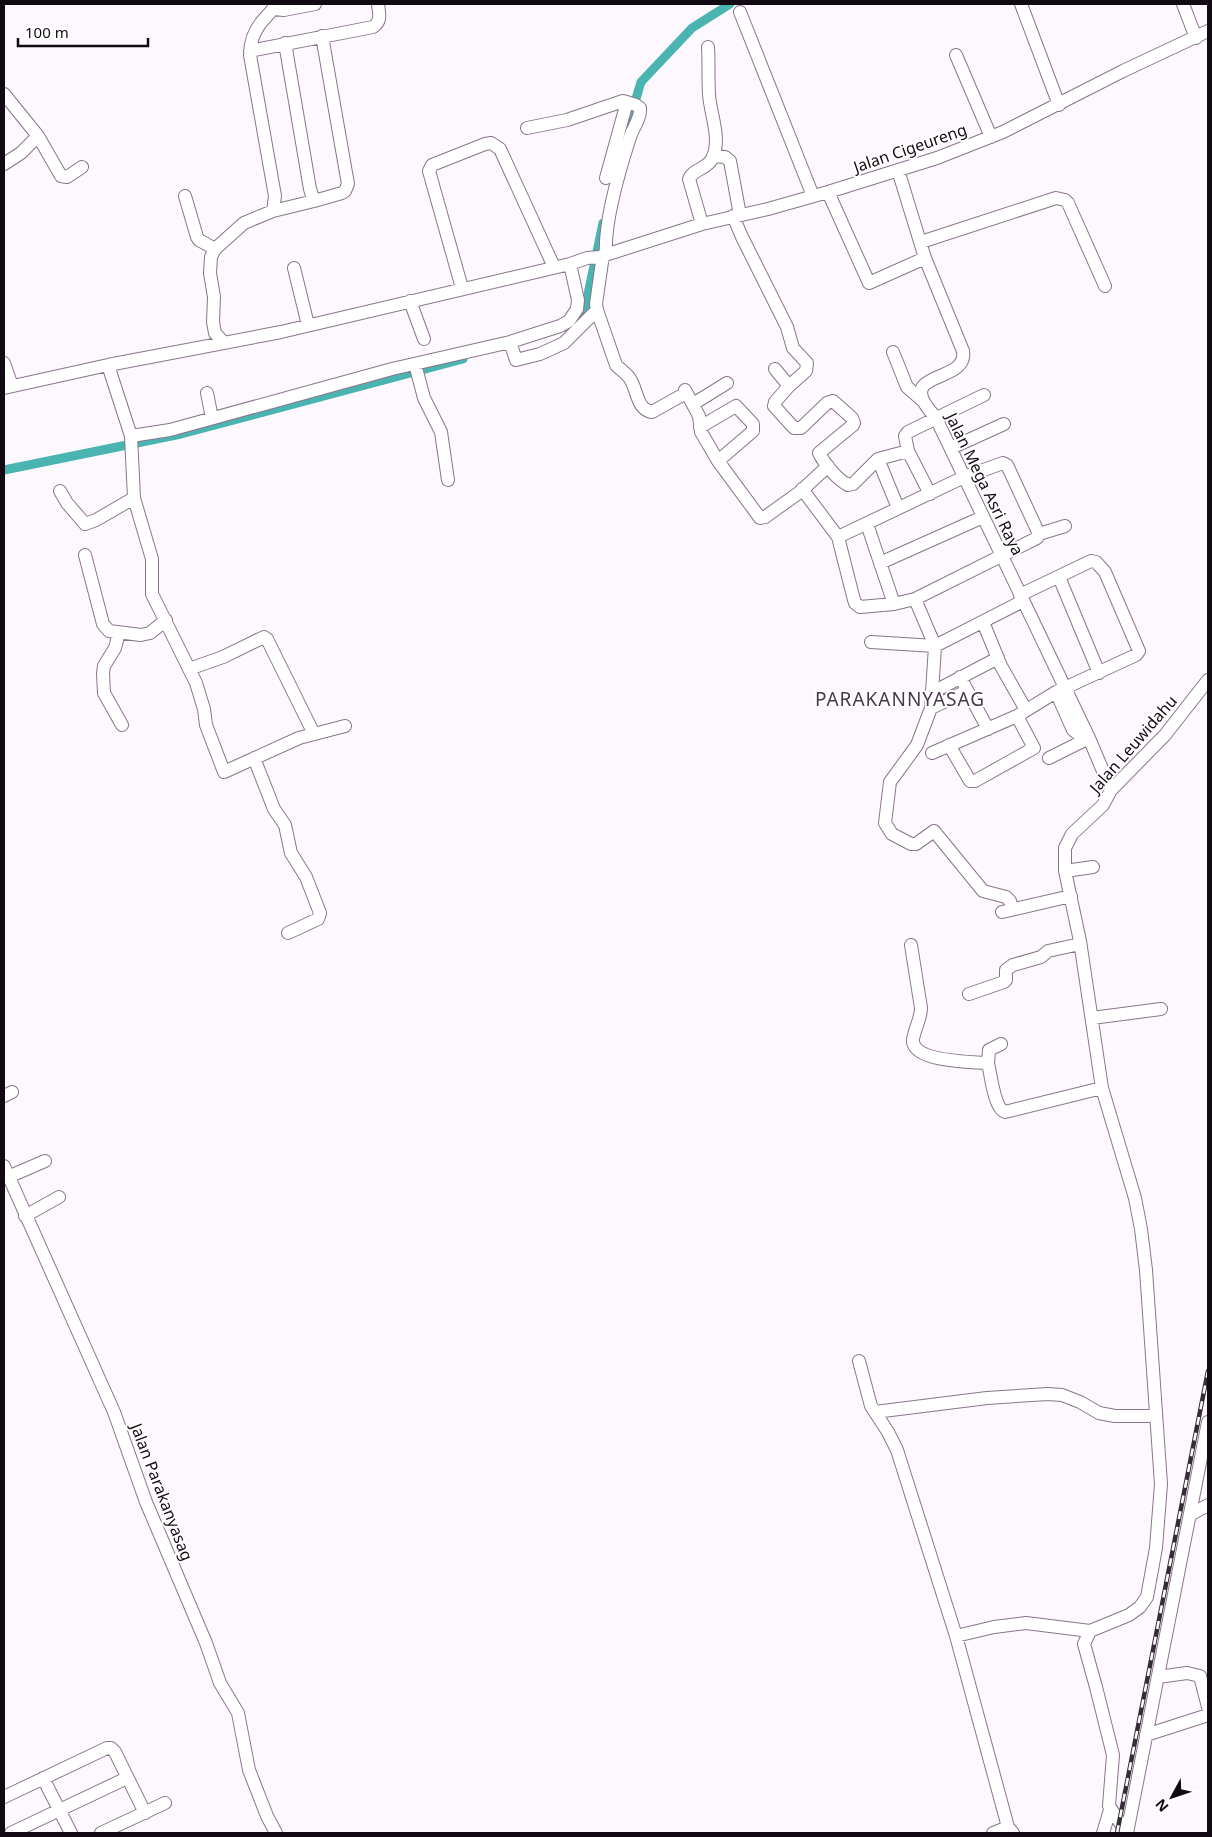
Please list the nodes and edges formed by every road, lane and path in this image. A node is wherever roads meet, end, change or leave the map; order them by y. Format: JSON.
{"nodes":[{"id":1,"x":315,"y":4,"type":"edge"},
{"id":2,"x":378,"y":4,"type":"edge"},
{"id":3,"x":1183,"y":4,"type":"edge"},
{"id":4,"x":1023,"y":5,"type":"edge"},
{"id":5,"x":275,"y":6,"type":"edge"},
{"id":6,"x":740,"y":12,"type":"dead end"},
{"id":7,"x":1208,"y":31,"type":"edge"},
{"id":8,"x":322,"y":36,"type":"junction"},
{"id":9,"x":1196,"y":38,"type":"junction"},
{"id":10,"x":285,"y":43,"type":"junction"},
{"id":11,"x":708,"y":47,"type":"dead end"},
{"id":12,"x":250,"y":51,"type":"junction"},
{"id":13,"x":956,"y":55,"type":"dead end"},
{"id":14,"x":4,"y":94,"type":"edge"},
{"id":15,"x":631,"y":104,"type":"junction"},
{"id":16,"x":1059,"y":105,"type":"junction"},
{"id":17,"x":528,"y":128,"type":"dead end"},
{"id":18,"x":38,"y":136,"type":"junction"},
{"id":19,"x":991,"y":137,"type":"junction"},
{"id":20,"x":713,"y":156,"type":"junction"},
{"id":21,"x":4,"y":164,"type":"edge"},
{"id":22,"x":82,"y":168,"type":"dead end"},
{"id":23,"x":898,"y":170,"type":"junction"},
{"id":24,"x":606,"y":178,"type":"dead end"},
{"id":25,"x":828,"y":192,"type":"junction"},
{"id":26,"x":185,"y":196,"type":"dead end"},
{"id":27,"x":813,"y":196,"type":"junction"},
{"id":28,"x":314,"y":201,"type":"junction"},
{"id":29,"x":274,"y":211,"type":"junction"},
{"id":30,"x":736,"y":216,"type":"junction"},
{"id":31,"x":702,"y":224,"type":"junction"},
{"id":32,"x":921,"y":242,"type":"junction"},
{"id":33,"x":215,"y":249,"type":"junction"},
{"id":34,"x":599,"y":256,"type":"junction"},
{"id":35,"x":925,"y":258,"type":"junction"},
{"id":36,"x":570,"y":264,"type":"junction"},
{"id":37,"x":554,"y":267,"type":"junction"},
{"id":38,"x":294,"y":268,"type":"dead end"},
{"id":39,"x":1104,"y":286,"type":"dead end"},
{"id":40,"x":462,"y":288,"type":"junction"},
{"id":41,"x":410,"y":302,"type":"junction"},
{"id":42,"x":597,"y":310,"type":"junction"},
{"id":43,"x":308,"y":325,"type":"junction"},
{"id":44,"x":424,"y":340,"type":"dead end"},
{"id":45,"x":224,"y":343,"type":"junction"},
{"id":46,"x":511,"y":347,"type":"junction"},
{"id":47,"x":893,"y":352,"type":"dead end"},
{"id":48,"x":4,"y":363,"type":"edge"},
{"id":49,"x":108,"y":365,"type":"junction"},
{"id":50,"x":775,"y":369,"type":"dead end"},
{"id":51,"x":416,"y":370,"type":"junction"},
{"id":52,"x":727,"y":383,"type":"dead end"},
{"id":53,"x":789,"y":386,"type":"junction"},
{"id":54,"x":8,"y":387,"type":"edge"},
{"id":55,"x":207,"y":393,"type":"dead end"},
{"id":56,"x":984,"y":395,"type":"dead end"},
{"id":57,"x":688,"y":396,"type":"junction"},
{"id":58,"x":923,"y":401,"type":"junction"},
{"id":59,"x":212,"y":418,"type":"junction"},
{"id":60,"x":936,"y":418,"type":"junction"},
{"id":61,"x":1004,"y":424,"type":"dead end"},
{"id":62,"x":700,"y":427,"type":"junction"},
{"id":63,"x":131,"y":441,"type":"junction"},
{"id":64,"x":951,"y":448,"type":"junction"},
{"id":65,"x":908,"y":451,"type":"junction"},
{"id":66,"x":878,"y":459,"type":"junction"},
{"id":67,"x":718,"y":461,"type":"junction"},
{"id":68,"x":828,"y":466,"type":"junction"},
{"id":69,"x":964,"y":477,"type":"junction"},
{"id":70,"x":448,"y":480,"type":"dead end"},
{"id":71,"x":802,"y":489,"type":"junction"},
{"id":72,"x":60,"y":490,"type":"dead end"},
{"id":73,"x":930,"y":494,"type":"junction"},
{"id":74,"x":134,"y":498,"type":"junction"},
{"id":75,"x":898,"y":508,"type":"junction"},
{"id":76,"x":983,"y":517,"type":"junction"},
{"id":77,"x":866,"y":524,"type":"junction"},
{"id":78,"x":1065,"y":526,"type":"dead end"},
{"id":79,"x":1039,"y":534,"type":"junction"},
{"id":80,"x":838,"y":537,"type":"junction"},
{"id":81,"x":84,"y":555,"type":"dead end"},
{"id":82,"x":1001,"y":556,"type":"junction"},
{"id":83,"x":880,"y":563,"type":"junction"},
{"id":84,"x":1058,"y":577,"type":"junction"},
{"id":85,"x":1022,"y":598,"type":"junction"},
{"id":86,"x":915,"y":599,"type":"junction"},
{"id":87,"x":894,"y":604,"type":"junction"},
{"id":88,"x":166,"y":620,"type":"junction"},
{"id":89,"x":983,"y":622,"type":"junction"},
{"id":90,"x":119,"y":633,"type":"junction"},
{"id":91,"x":871,"y":642,"type":"dead end"},
{"id":92,"x":935,"y":646,"type":"junction"},
{"id":93,"x":998,"y":658,"type":"junction"},
{"id":94,"x":189,"y":669,"type":"junction"},
{"id":95,"x":1100,"y":673,"type":"junction"},
{"id":96,"x":960,"y":677,"type":"junction"},
{"id":97,"x":1208,"y":680,"type":"edge"},
{"id":98,"x":1060,"y":690,"type":"junction"},
{"id":99,"x":967,"y":691,"type":"junction"},
{"id":100,"x":933,"y":692,"type":"junction"},
{"id":101,"x":931,"y":708,"type":"junction"},
{"id":102,"x":1022,"y":713,"type":"junction"},
{"id":103,"x":122,"y":725,"type":"dead end"},
{"id":104,"x":345,"y":726,"type":"dead end"},
{"id":105,"x":988,"y":729,"type":"junction"},
{"id":106,"x":314,"y":734,"type":"junction"},
{"id":107,"x":1088,"y":735,"type":"junction"},
{"id":108,"x":950,"y":745,"type":"junction"},
{"id":109,"x":932,"y":753,"type":"dead end"},
{"id":110,"x":254,"y":758,"type":"junction"},
{"id":111,"x":1049,"y":758,"type":"dead end"},
{"id":112,"x":1111,"y":790,"type":"junction"},
{"id":113,"x":1093,"y":868,"type":"dead end"},
{"id":114,"x":1065,"y":871,"type":"junction"},
{"id":115,"x":1071,"y":896,"type":"junction"},
{"id":116,"x":288,"y":933,"type":"dead end"},
{"id":117,"x":1080,"y":944,"type":"junction"},
{"id":118,"x":911,"y":945,"type":"dead end"},
{"id":119,"x":969,"y":994,"type":"dead end"},
{"id":120,"x":1161,"y":1009,"type":"dead end"},
{"id":121,"x":1092,"y":1018,"type":"junction"},
{"id":122,"x":1001,"y":1044,"type":"dead end"},
{"id":123,"x":988,"y":1062,"type":"junction"},
{"id":124,"x":1102,"y":1088,"type":"junction"},
{"id":125,"x":45,"y":1161,"type":"dead end"},
{"id":126,"x":6,"y":1172,"type":"edge"},
{"id":127,"x":59,"y":1197,"type":"dead end"},
{"id":128,"x":25,"y":1216,"type":"junction"},
{"id":129,"x":859,"y":1361,"type":"dead end"},
{"id":130,"x":875,"y":1412,"type":"junction"},
{"id":131,"x":1156,"y":1416,"type":"junction"},
{"id":132,"x":1208,"y":1422,"type":"edge"},
{"id":133,"x":1208,"y":1506,"type":"edge"},
{"id":134,"x":1190,"y":1515,"type":"junction"},
{"id":135,"x":1090,"y":1631,"type":"junction"},
{"id":136,"x":956,"y":1636,"type":"junction"},
{"id":137,"x":1158,"y":1677,"type":"junction"},
{"id":138,"x":1208,"y":1707,"type":"edge"},
{"id":139,"x":1208,"y":1715,"type":"edge"},
{"id":140,"x":1146,"y":1735,"type":"junction"},
{"id":141,"x":43,"y":1778,"type":"junction"},
{"id":142,"x":127,"y":1778,"type":"junction"},
{"id":143,"x":4,"y":1797,"type":"edge"},
{"id":144,"x":164,"y":1804,"type":"dead end"},
{"id":145,"x":59,"y":1810,"type":"junction"},
{"id":146,"x":1110,"y":1810,"type":"junction"},
{"id":147,"x":145,"y":1813,"type":"junction"},
{"id":148,"x":125,"y":1828,"type":"edge"},
{"id":149,"x":1011,"y":1830,"type":"edge"},
{"id":150,"x":11,"y":1833,"type":"edge"},
{"id":151,"x":71,"y":1833,"type":"edge"},
{"id":152,"x":102,"y":1833,"type":"edge"},
{"id":153,"x":276,"y":1833,"type":"edge"},
{"id":154,"x":993,"y":1833,"type":"edge"},
{"id":155,"x":1103,"y":1833,"type":"edge"},
{"id":156,"x":1127,"y":1833,"type":"edge"}],
"edges":[{"from":1,"to":5,"type":"street"},
{"from":2,"to":8,"type":"street"},
{"from":3,"to":9,"type":"street"},
{"from":4,"to":16,"type":"street"},
{"from":5,"to":12,"type":"street"},
{"from":6,"to":27,"type":"street"},
{"from":7,"to":9,"type":"street","name":"Jalan Cigeureng"},
{"from":8,"to":10,"type":"street"},
{"from":8,"to":28,"type":"street"},
{"from":9,"to":16,"type":"street","name":"Jalan Cigeureng"},
{"from":10,"to":12,"type":"street"},
{"from":10,"to":28,"type":"street"},
{"from":11,"to":20,"type":"street"},
{"from":12,"to":29,"type":"street"},
{"from":13,"to":19,"type":"street"},
{"from":14,"to":18,"type":"street"},
{"from":15,"to":17,"type":"street"},
{"from":15,"to":24,"type":"street"},
{"from":15,"to":34,"type":"street"},
{"from":16,"to":19,"type":"street","name":"Jalan Cigeureng"},
{"from":18,"to":21,"type":"street"},
{"from":18,"to":22,"type":"street"},
{"from":19,"to":23,"type":"street","name":"Jalan Cigeureng"},
{"from":20,"to":30,"type":"street"},
{"from":20,"to":31,"type":"street"},
{"from":23,"to":25,"type":"street","name":"Jalan Cigeureng"},
{"from":23,"to":32,"type":"street"},
{"from":25,"to":27,"type":"street","name":"Jalan Cigeureng"},
{"from":25,"to":35,"type":"street"},
{"from":26,"to":33,"type":"street"},
{"from":27,"to":30,"type":"street","name":"Jalan Cigeureng"},
{"from":28,"to":29,"type":"street"},
{"from":29,"to":33,"type":"street"},
{"from":30,"to":31,"type":"street","name":"Jalan Cigeureng"},
{"from":30,"to":53,"type":"street"},
{"from":31,"to":34,"type":"street","name":"Jalan Cigeureng"},
{"from":32,"to":35,"type":"street"},
{"from":32,"to":39,"type":"street"},
{"from":33,"to":45,"type":"street"},
{"from":34,"to":36,"type":"street","name":"Jalan Cigeureng"},
{"from":34,"to":42,"type":"street"},
{"from":35,"to":58,"type":"street"},
{"from":36,"to":37,"type":"street","name":"Jalan Cigeureng"},
{"from":36,"to":46,"type":"street"},
{"from":37,"to":40,"type":"street","name":"Jalan Cigeureng"},
{"from":37,"to":40,"type":"street"},
{"from":38,"to":43,"type":"street"},
{"from":40,"to":41,"type":"street","name":"Jalan Cigeureng"},
{"from":41,"to":43,"type":"street","name":"Jalan Cigeureng"},
{"from":41,"to":44,"type":"street"},
{"from":42,"to":46,"type":"street"},
{"from":42,"to":57,"type":"street"},
{"from":43,"to":45,"type":"street","name":"Jalan Cigeureng"},
{"from":45,"to":49,"type":"street","name":"Jalan Cigeureng"},
{"from":46,"to":51,"type":"street"},
{"from":47,"to":58,"type":"street","name":"Jalan Mega Asri Raya"},
{"from":48,"to":54,"type":"street"},
{"from":49,"to":54,"type":"street","name":"Jalan Cigeureng"},
{"from":49,"to":63,"type":"street"},
{"from":50,"to":53,"type":"street"},
{"from":51,"to":59,"type":"street"},
{"from":51,"to":70,"type":"street"},
{"from":52,"to":57,"type":"street"},
{"from":53,"to":68,"type":"street"},
{"from":55,"to":59,"type":"street"},
{"from":56,"to":60,"type":"street"},
{"from":57,"to":62,"type":"street"},
{"from":58,"to":60,"type":"street","name":"Jalan Mega Asri Raya"},
{"from":59,"to":63,"type":"street"},
{"from":60,"to":64,"type":"street","name":"Jalan Mega Asri Raya"},
{"from":60,"to":65,"type":"street"},
{"from":61,"to":64,"type":"street"},
{"from":62,"to":67,"type":"street"},
{"from":62,"to":67,"type":"street"},
{"from":63,"to":74,"type":"street"},
{"from":64,"to":69,"type":"street","name":"Jalan Mega Asri Raya"},
{"from":65,"to":66,"type":"street"},
{"from":65,"to":73,"type":"street"},
{"from":66,"to":68,"type":"street"},
{"from":66,"to":75,"type":"street"},
{"from":67,"to":71,"type":"street"},
{"from":68,"to":71,"type":"street"},
{"from":69,"to":73,"type":"street"},
{"from":69,"to":76,"type":"street","name":"Jalan Mega Asri Raya"},
{"from":69,"to":79,"type":"street"},
{"from":71,"to":80,"type":"street"},
{"from":72,"to":74,"type":"street"},
{"from":73,"to":75,"type":"street"},
{"from":74,"to":88,"type":"street"},
{"from":75,"to":77,"type":"street"},
{"from":76,"to":82,"type":"street","name":"Jalan Mega Asri Raya"},
{"from":76,"to":83,"type":"street"},
{"from":77,"to":80,"type":"street"},
{"from":77,"to":83,"type":"street"},
{"from":78,"to":79,"type":"street"},
{"from":79,"to":82,"type":"street"},
{"from":80,"to":87,"type":"street"},
{"from":81,"to":90,"type":"street"},
{"from":82,"to":85,"type":"street","name":"Jalan Mega Asri Raya"},
{"from":82,"to":86,"type":"street"},
{"from":83,"to":87,"type":"street"},
{"from":84,"to":85,"type":"street"},
{"from":84,"to":95,"type":"street"},
{"from":84,"to":95,"type":"street"},
{"from":85,"to":89,"type":"street"},
{"from":85,"to":98,"type":"street","name":"Jalan Mega Asri Raya"},
{"from":86,"to":87,"type":"street"},
{"from":86,"to":92,"type":"street"},
{"from":88,"to":90,"type":"street"},
{"from":88,"to":94,"type":"street"},
{"from":89,"to":92,"type":"street"},
{"from":89,"to":93,"type":"street"},
{"from":90,"to":103,"type":"street"},
{"from":91,"to":92,"type":"street"},
{"from":92,"to":100,"type":"street"},
{"from":93,"to":96,"type":"street"},
{"from":93,"to":102,"type":"street"},
{"from":94,"to":106,"type":"street"},
{"from":94,"to":110,"type":"street"},
{"from":95,"to":98,"type":"street"},
{"from":96,"to":99,"type":"street"},
{"from":96,"to":100,"type":"street"},
{"from":97,"to":112,"type":"street","name":"Jalan Leuwidahu"},
{"from":98,"to":102,"type":"street"},
{"from":98,"to":107,"type":"street","name":"Jalan Mega Asri Raya"},
{"from":99,"to":101,"type":"street"},
{"from":99,"to":105,"type":"street"},
{"from":100,"to":101,"type":"street"},
{"from":101,"to":115,"type":"street"},
{"from":102,"to":105,"type":"street"},
{"from":102,"to":108,"type":"street"},
{"from":104,"to":106,"type":"street"},
{"from":105,"to":108,"type":"street"},
{"from":106,"to":110,"type":"street"},
{"from":107,"to":111,"type":"street"},
{"from":107,"to":112,"type":"street","name":"Jalan Mega Asri Raya"},
{"from":108,"to":109,"type":"street"},
{"from":110,"to":116,"type":"street"},
{"from":112,"to":114,"type":"street","name":"Jalan Leuwidahu"},
{"from":113,"to":114,"type":"street"},
{"from":114,"to":115,"type":"street","name":"Jalan Leuwidahu"},
{"from":115,"to":117,"type":"street","name":"Jalan Leuwidahu"},
{"from":117,"to":119,"type":"street"},
{"from":117,"to":121,"type":"street","name":"Jalan Leuwidahu"},
{"from":118,"to":123,"type":"street"},
{"from":120,"to":121,"type":"street"},
{"from":121,"to":124,"type":"street","name":"Jalan Leuwidahu"},
{"from":122,"to":123,"type":"street"},
{"from":123,"to":124,"type":"street"},
{"from":124,"to":131,"type":"street","name":"Jalan Leuwidahu"},
{"from":125,"to":126,"type":"street"},
{"from":126,"to":128,"type":"street","name":"Jalan Parakanyasag"},
{"from":127,"to":128,"type":"street"},
{"from":128,"to":153,"type":"street","name":"Jalan Parakanyasag"},
{"from":129,"to":130,"type":"street"},
{"from":130,"to":131,"type":"street"},
{"from":130,"to":136,"type":"street"},
{"from":131,"to":135,"type":"street","name":"Jalan Leuwidahu"},
{"from":132,"to":134,"type":"street"},
{"from":133,"to":134,"type":"street"},
{"from":134,"to":137,"type":"street"},
{"from":135,"to":136,"type":"street"},
{"from":135,"to":146,"type":"street"},
{"from":136,"to":149,"type":"street"},
{"from":137,"to":138,"type":"street"},
{"from":137,"to":140,"type":"street"},
{"from":139,"to":140,"type":"street"},
{"from":140,"to":156,"type":"street"},
{"from":141,"to":142,"type":"street"},
{"from":141,"to":143,"type":"street"},
{"from":141,"to":145,"type":"street"},
{"from":142,"to":145,"type":"street"},
{"from":142,"to":147,"type":"street"},
{"from":144,"to":147,"type":"street"},
{"from":145,"to":150,"type":"street"},
{"from":145,"to":151,"type":"street"},
{"from":146,"to":155,"type":"street"},
{"from":146,"to":156,"type":"street"},
{"from":147,"to":148,"type":"street"},
{"from":148,"to":152,"type":"street"},
{"from":149,"to":154,"type":"street"}]}
